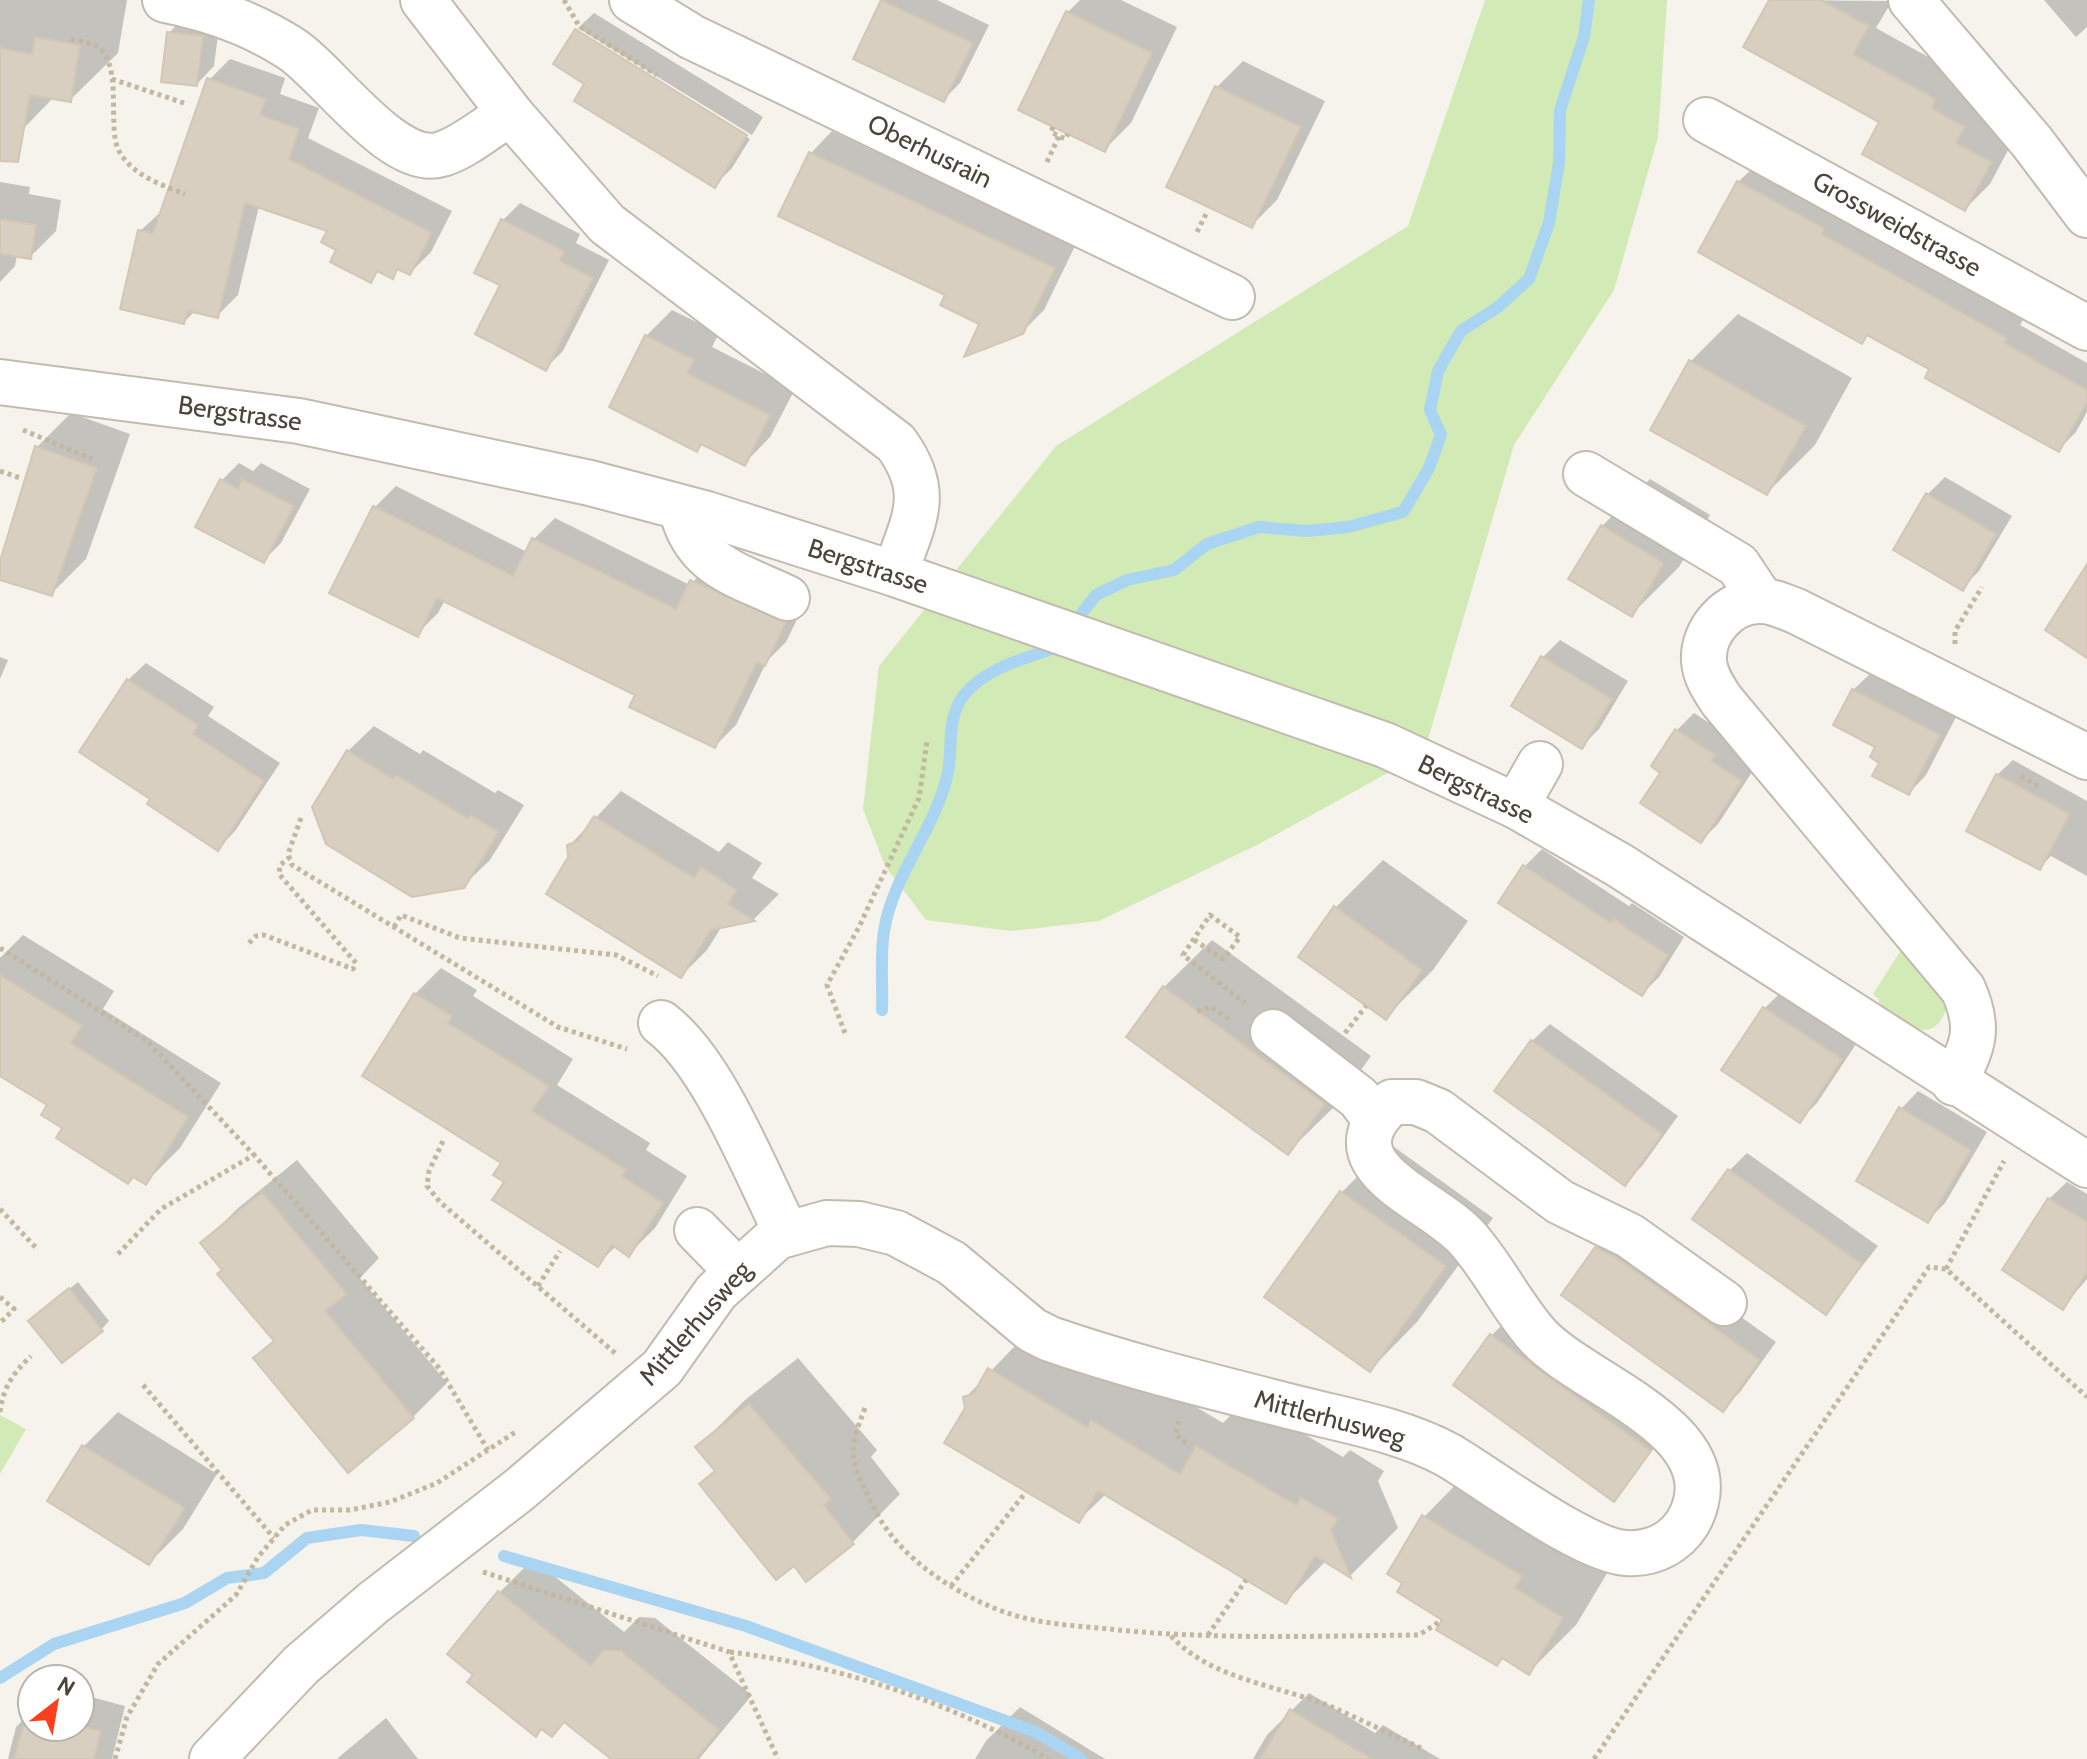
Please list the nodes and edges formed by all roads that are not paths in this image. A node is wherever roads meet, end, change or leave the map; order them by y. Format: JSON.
{"nodes":[{"id":1,"x":165,"y":0,"type":"edge"},
{"id":2,"x":423,"y":0,"type":"edge"},
{"id":3,"x":632,"y":0,"type":"edge"},
{"id":4,"x":1911,"y":0,"type":"edge"},
{"id":5,"x":510,"y":113,"type":"junction"},
{"id":6,"x":1706,"y":120,"type":"dead end"},
{"id":7,"x":2087,"y":215,"type":"edge"},
{"id":8,"x":1232,"y":297,"type":"dead end"},
{"id":9,"x":2087,"y":328,"type":"edge"},
{"id":10,"x":0,"y":382,"type":"edge"},
{"id":11,"x":1586,"y":474,"type":"dead end"},
{"id":12,"x":681,"y":508,"type":"junction"},
{"id":13,"x":895,"y":574,"type":"junction"},
{"id":14,"x":787,"y":598,"type":"dead end"},
{"id":15,"x":1762,"y":601,"type":"junction"},
{"id":16,"x":2087,"y":757,"type":"edge"},
{"id":17,"x":1540,"y":764,"type":"dead end"},
{"id":18,"x":1516,"y":806,"type":"junction"},
{"id":19,"x":1273,"y":1032,"type":"road end"},
{"id":20,"x":646,"y":1037,"type":"road end"},
{"id":21,"x":1954,"y":1083,"type":"junction"},
{"id":22,"x":1374,"y":1118,"type":"junction"},
{"id":23,"x":2087,"y":1165,"type":"edge"},
{"id":24,"x":697,"y":1230,"type":"dead end"},
{"id":25,"x":787,"y":1234,"type":"junction"},
{"id":26,"x":737,"y":1271,"type":"junction"},
{"id":27,"x":1724,"y":1303,"type":"dead end"},
{"id":28,"x":212,"y":1759,"type":"edge"}],
"edges":[{"from":1,"to":5,"type":"street"},
{"from":2,"to":5,"type":"street"},
{"from":3,"to":8,"type":"street","name":"Oberhusrain"},
{"from":4,"to":7,"type":"street"},
{"from":5,"to":13,"type":"street"},
{"from":6,"to":9,"type":"street","name":"Grossweidstrasse"},
{"from":10,"to":12,"type":"street","name":"Bergstrasse"},
{"from":11,"to":15,"type":"street"},
{"from":12,"to":13,"type":"street","name":"Bergstrasse"},
{"from":12,"to":14,"type":"street"},
{"from":13,"to":18,"type":"street","name":"Bergstrasse"},
{"from":15,"to":16,"type":"street"},
{"from":15,"to":21,"type":"street"},
{"from":17,"to":18,"type":"street"},
{"from":18,"to":21,"type":"street","name":"Bergstrasse"},
{"from":19,"to":22,"type":"street"},
{"from":20,"to":25,"type":"street"},
{"from":21,"to":23,"type":"street","name":"Bergstrasse"},
{"from":22,"to":25,"type":"street","name":"Mittlerhusweg"},
{"from":22,"to":27,"type":"street"},
{"from":24,"to":26,"type":"street"},
{"from":25,"to":26,"type":"street","name":"Mittlerhusweg"},
{"from":26,"to":28,"type":"street","name":"Mittlerhusweg"}]}
